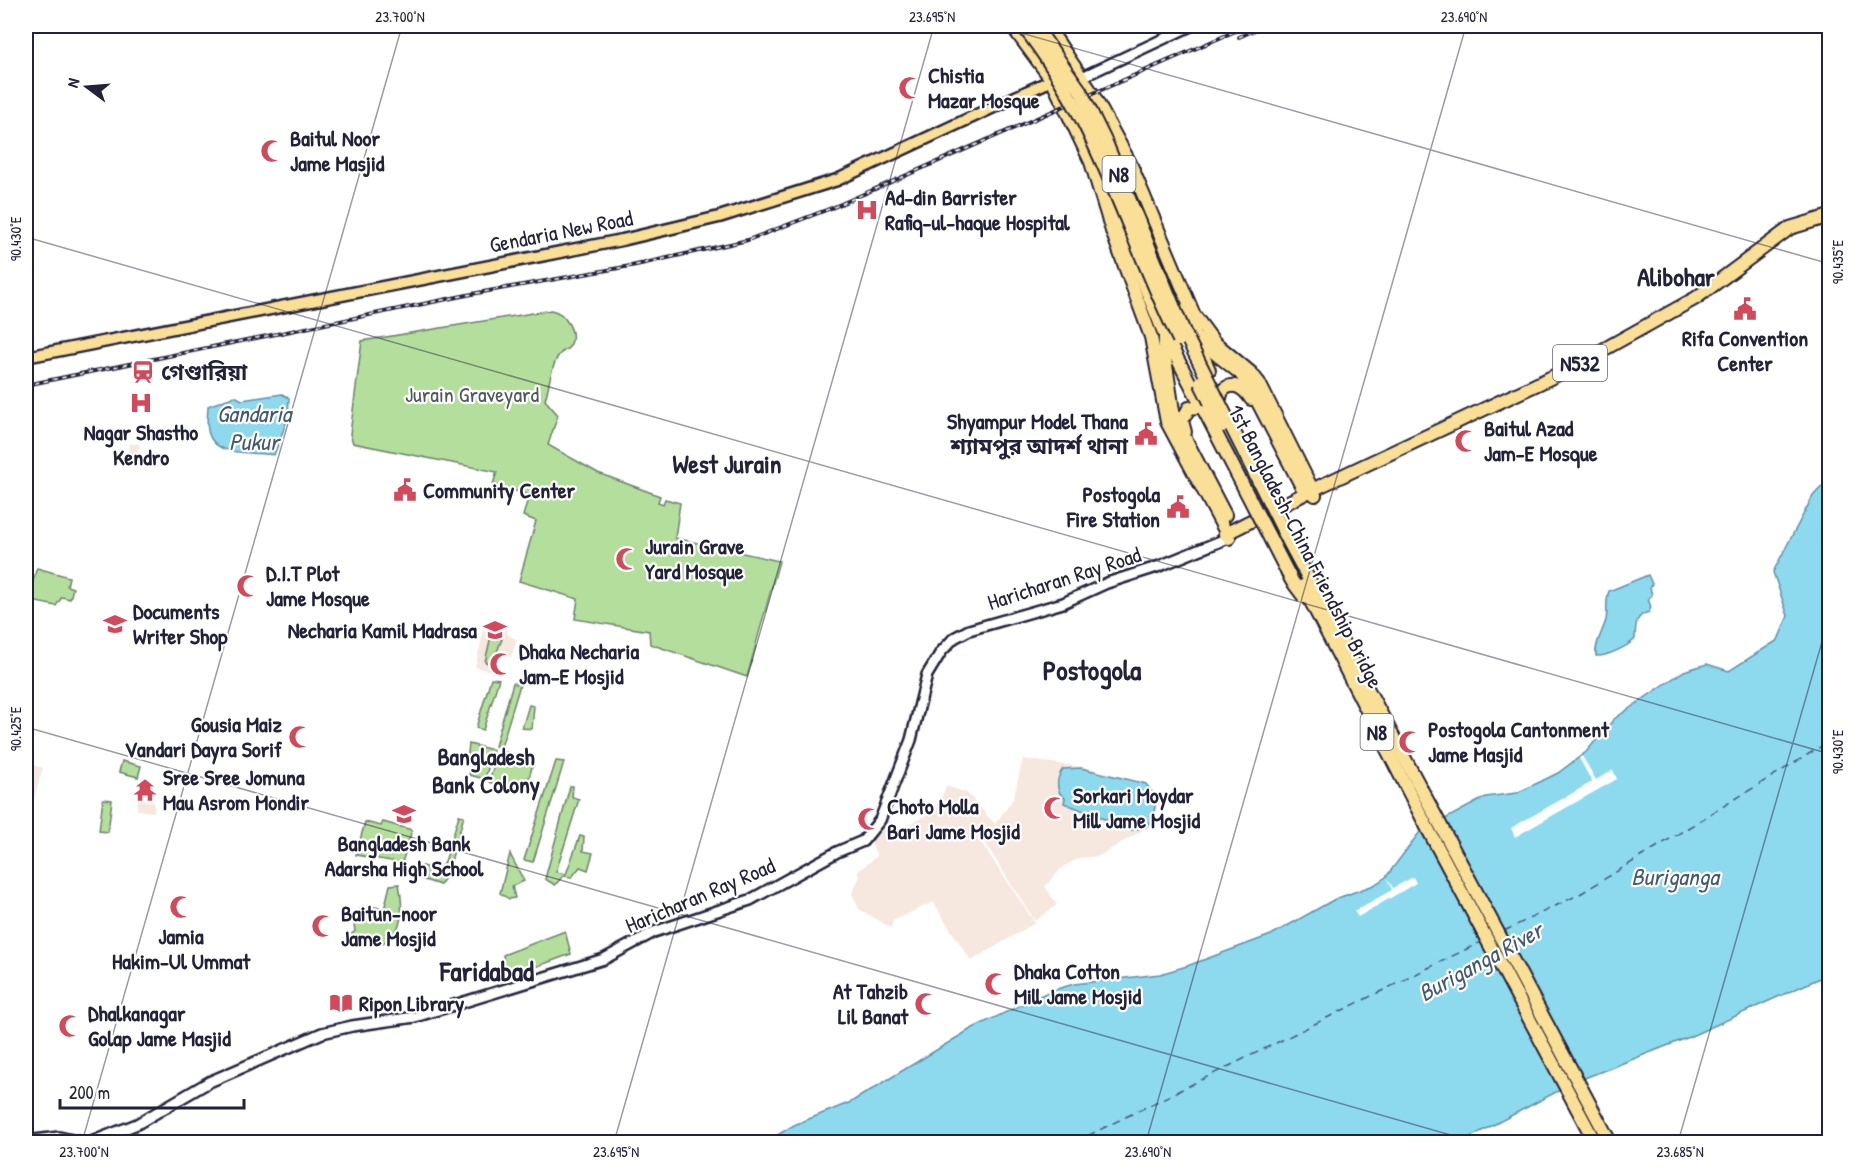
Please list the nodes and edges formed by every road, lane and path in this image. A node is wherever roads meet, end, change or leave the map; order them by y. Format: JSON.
{"nodes":[{"id":1,"x":1012,"y":26,"type":"edge"},
{"id":2,"x":1023,"y":26,"type":"edge"},
{"id":3,"x":1035,"y":26,"type":"edge"},
{"id":4,"x":1047,"y":26,"type":"edge"},
{"id":5,"x":1191,"y":26,"type":"edge"},
{"id":6,"x":1082,"y":77,"type":"junction"},
{"id":7,"x":1052,"y":80,"type":"junction"},
{"id":8,"x":1119,"y":145,"type":"junction"},
{"id":9,"x":1093,"y":168,"type":"junction"},
{"id":10,"x":1830,"y":216,"type":"edge"},
{"id":11,"x":1167,"y":316,"type":"junction"},
{"id":12,"x":1165,"y":335,"type":"junction"},
{"id":13,"x":1190,"y":335,"type":"junction"},
{"id":14,"x":26,"y":357,"type":"edge"},
{"id":15,"x":1213,"y":404,"type":"junction"},
{"id":16,"x":1307,"y":496,"type":"junction"},
{"id":17,"x":1233,"y":533,"type":"junction"},
{"id":18,"x":1320,"y":610,"type":"junction"},
{"id":19,"x":26,"y":1141,"type":"edge"},
{"id":20,"x":93,"y":1142,"type":"edge"},
{"id":21,"x":82,"y":1143,"type":"edge"},
{"id":22,"x":1595,"y":1143,"type":"edge"},
{"id":23,"x":1610,"y":1143,"type":"edge"}],
"edges":[{"from":1,"to":7,"type":"highway","number":"N8"},
{"from":2,"to":11,"type":"highway","number":"N8","bridge":true},
{"from":3,"to":13,"type":"highway","number":"N8","bridge":true},
{"from":4,"to":6,"type":"highway","number":"N8"},
{"from":5,"to":6,"type":"main road"},
{"from":6,"to":7,"type":"main road","name":"Gendaria New Road"},
{"from":6,"to":8,"type":"highway","number":"N8"},
{"from":7,"to":9,"type":"highway","number":"N8"},
{"from":7,"to":14,"type":"main road","name":"Gendaria New Road"},
{"from":8,"to":13,"type":"highway"},
{"from":8,"to":16,"type":"highway","number":"N8"},
{"from":9,"to":12,"type":"highway"},
{"from":9,"to":17,"type":"highway","number":"N8"},
{"from":10,"to":16,"type":"highway","number":"N532"},
{"from":11,"to":12,"type":"highway"},
{"from":11,"to":15,"type":"highway","name":"1st Bangladesh-China Friendship Bridge","number":"N8","bridge":true},
{"from":12,"to":15,"type":"highway"},
{"from":12,"to":17,"type":"highway"},
{"from":13,"to":15,"type":"highway","name":"1st Bangladesh-China Friendship Bridge","number":"N8","bridge":true},
{"from":13,"to":16,"type":"highway"},
{"from":15,"to":16,"type":"highway"},
{"from":15,"to":17,"type":"highway"},
{"from":15,"to":18,"type":"highway","name":"1st Bangladesh-China Friendship Bridge","number":"N8","bridge":true},
{"from":16,"to":17,"type":"highway","number":"N532"},
{"from":17,"to":20,"type":"main road","name":"Haricharan Ray Road"},
{"from":18,"to":22,"type":"highway","name":"1st Bangladesh-China Friendship Bridge","number":"N8","bridge":true},
{"from":18,"to":23,"type":"highway","name":"1st Bangladesh-China Friendship Bridge","number":"N8","bridge":true},
{"from":19,"to":21,"type":"main road"}]}
